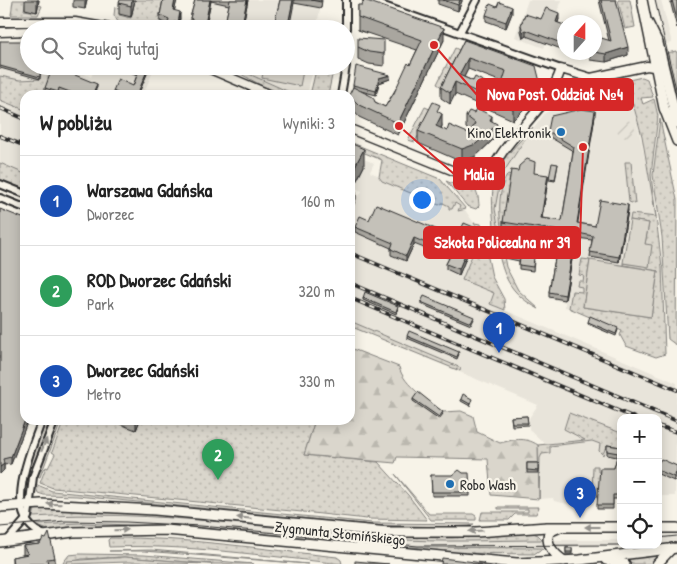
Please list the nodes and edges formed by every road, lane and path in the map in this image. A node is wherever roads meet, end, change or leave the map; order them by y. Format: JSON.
{"nodes":[{"id":1,"x":346,"y":0,"type":"edge"},
{"id":2,"x":367,"y":0,"type":"edge"},
{"id":3,"x":477,"y":0,"type":"edge"},
{"id":4,"x":642,"y":0,"type":"edge"},
{"id":5,"x":346,"y":20,"type":"edge"},
{"id":6,"x":0,"y":22,"type":"edge"},
{"id":7,"x":20,"y":22,"type":"edge"},
{"id":8,"x":648,"y":22,"type":"junction"},
{"id":9,"x":20,"y":31,"type":"edge"},
{"id":10,"x":0,"y":32,"type":"edge"},
{"id":11,"x":460,"y":32,"type":"junction"},
{"id":12,"x":655,"y":66,"type":"junction"},
{"id":13,"x":561,"y":69,"type":"junction"},
{"id":14,"x":665,"y":70,"type":"junction"},
{"id":15,"x":224,"y":75,"type":"edge"},
{"id":16,"x":344,"y":75,"type":"edge"},
{"id":17,"x":259,"y":90,"type":"edge"},
{"id":18,"x":342,"y":90,"type":"edge"},
{"id":19,"x":673,"y":106,"type":"edge"},
{"id":20,"x":677,"y":123,"type":"edge"},
{"id":21,"x":355,"y":131,"type":"edge"},
{"id":22,"x":677,"y":141,"type":"edge"},
{"id":23,"x":0,"y":184,"type":"edge"},
{"id":24,"x":20,"y":192,"type":"edge"},
{"id":25,"x":0,"y":198,"type":"edge"},
{"id":26,"x":20,"y":206,"type":"edge"},
{"id":27,"x":40,"y":425,"type":"edge"},
{"id":28,"x":52,"y":425,"type":"edge"},
{"id":29,"x":30,"y":504,"type":"junction"},
{"id":30,"x":20,"y":505,"type":"junction"},
{"id":31,"x":0,"y":508,"type":"edge"},
{"id":32,"x":25,"y":522,"type":"junction"},
{"id":33,"x":563,"y":527,"type":"junction"},
{"id":34,"x":617,"y":527,"type":"edge"},
{"id":35,"x":662,"y":528,"type":"edge"},
{"id":36,"x":677,"y":528,"type":"edge"},
{"id":37,"x":46,"y":535,"type":"junction"},
{"id":38,"x":4,"y":542,"type":"edge"},
{"id":39,"x":675,"y":548,"type":"edge"},
{"id":40,"x":594,"y":559,"type":"junction"},
{"id":41,"x":564,"y":561,"type":"junction"},
{"id":42,"x":625,"y":564,"type":"edge"},
{"id":43,"x":657,"y":564,"type":"edge"}],
"edges":[{"from":1,"to":5,"type":"street"},
{"from":2,"to":11,"type":"street"},
{"from":3,"to":11,"type":"street"},
{"from":4,"to":8,"type":"main road"},
{"from":6,"to":7,"type":"street"},
{"from":8,"to":12,"type":"main road"},
{"from":8,"to":14,"type":"main road"},
{"from":9,"to":10,"type":"street"},
{"from":11,"to":13,"type":"street"},
{"from":12,"to":13,"type":"street"},
{"from":12,"to":14,"type":"street"},
{"from":12,"to":19,"type":"main road"},
{"from":13,"to":21,"type":"street"},
{"from":14,"to":19,"type":"main road"},
{"from":15,"to":17,"type":"street"},
{"from":16,"to":18,"type":"street"},
{"from":19,"to":20,"type":"main road"},
{"from":19,"to":22,"type":"main road"},
{"from":23,"to":24,"type":"street"},
{"from":25,"to":26,"type":"street"},
{"from":27,"to":30,"type":"street"},
{"from":29,"to":28,"type":"street","one_way":true},
{"from":29,"to":30,"type":"main road","name":"Zygmunta Słomińskiego"},
{"from":29,"to":32,"type":"street"},
{"from":33,"to":29,"type":"main road","name":"Zygmunta Słomińskiego","one_way":true},
{"from":30,"to":31,"type":"main road","name":"Zygmunta Słomińskiego"},
{"from":30,"to":32,"type":"street"},
{"from":32,"to":37,"type":"street"},
{"from":32,"to":38,"type":"street"},
{"from":34,"to":33,"type":"main road","name":"Zygmunta Słomińskiego","one_way":true},
{"from":33,"to":41,"type":"main road"},
{"from":35,"to":36,"type":"main road"},
{"from":37,"to":38,"type":"main road","name":"Zygmunta Słomińskiego"},
{"from":37,"to":41,"type":"main road","name":"Zygmunta Słomińskiego","one_way":true},
{"from":39,"to":40,"type":"main road","name":"Zygmunta Słomińskiego"},
{"from":39,"to":43,"type":"main road"},
{"from":40,"to":41,"type":"main road","name":"Zygmunta Słomińskiego"},
{"from":40,"to":42,"type":"main road"}]}
